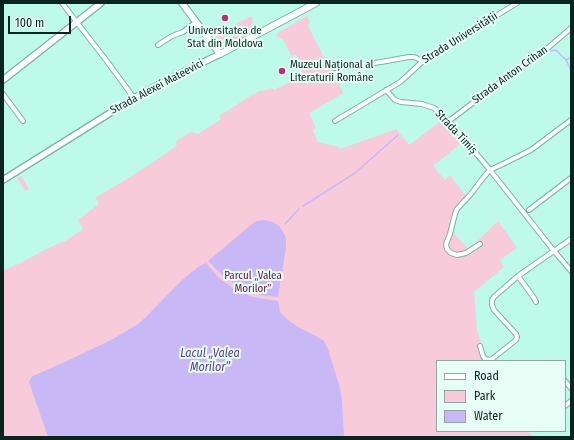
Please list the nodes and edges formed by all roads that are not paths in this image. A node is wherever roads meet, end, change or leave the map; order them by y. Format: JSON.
{"nodes":[{"id":1,"x":62,"y":3,"type":"edge"},
{"id":2,"x":100,"y":3,"type":"edge"},
{"id":3,"x":182,"y":3,"type":"edge"},
{"id":4,"x":316,"y":3,"type":"edge"},
{"id":5,"x":517,"y":3,"type":"edge"},
{"id":6,"x":76,"y":22,"type":"junction"},
{"id":7,"x":196,"y":22,"type":"junction"},
{"id":8,"x":571,"y":28,"type":"edge"},
{"id":9,"x":158,"y":45,"type":"dead end"},
{"id":10,"x":220,"y":54,"type":"junction"},
{"id":11,"x":423,"y":60,"type":"junction"},
{"id":12,"x":335,"y":68,"type":"dead end"},
{"id":13,"x":3,"y":80,"type":"edge"},
{"id":14,"x":386,"y":90,"type":"junction"},
{"id":15,"x":3,"y":94,"type":"edge"},
{"id":16,"x":134,"y":98,"type":"junction"},
{"id":17,"x":571,"y":120,"type":"edge"},
{"id":18,"x":335,"y":121,"type":"dead end"},
{"id":19,"x":449,"y":121,"type":"junction"},
{"id":20,"x":23,"y":122,"type":"dead end"},
{"id":21,"x":490,"y":170,"type":"junction"},
{"id":22,"x":571,"y":178,"type":"edge"},
{"id":23,"x":3,"y":180,"type":"edge"},
{"id":24,"x":529,"y":210,"type":"dead end"},
{"id":25,"x":571,"y":239,"type":"edge"},
{"id":26,"x":480,"y":244,"type":"dead end"},
{"id":27,"x":554,"y":251,"type":"junction"},
{"id":28,"x":571,"y":271,"type":"edge"},
{"id":29,"x":518,"y":276,"type":"junction"},
{"id":30,"x":536,"y":302,"type":"dead end"},
{"id":31,"x":480,"y":346,"type":"dead end"}],
"edges":[{"from":1,"to":6,"type":"street"},
{"from":2,"to":6,"type":"main road"},
{"from":3,"to":7,"type":"main road"},
{"from":4,"to":10,"type":"main road","name":"Strada Alexei Mateevici"},
{"from":5,"to":11,"type":"street","name":"Strada Universității"},
{"from":6,"to":13,"type":"main road"},
{"from":6,"to":16,"type":"street"},
{"from":7,"to":9,"type":"street"},
{"from":7,"to":10,"type":"main road"},
{"from":8,"to":19,"type":"street","name":"Strada Anton Crihan"},
{"from":10,"to":16,"type":"main road","name":"Strada Alexei Mateevici"},
{"from":11,"to":12,"type":"street"},
{"from":11,"to":14,"type":"street","name":"Strada Universității"},
{"from":14,"to":18,"type":"street"},
{"from":14,"to":19,"type":"street","name":"Strada Timiș"},
{"from":15,"to":20,"type":"street"},
{"from":16,"to":23,"type":"main road","name":"Strada Alexei Mateevici"},
{"from":17,"to":21,"type":"street"},
{"from":19,"to":21,"type":"street","name":"Strada Timiș"},
{"from":21,"to":26,"type":"street"},
{"from":21,"to":27,"type":"street","name":"Strada Timiș"},
{"from":22,"to":24,"type":"street"},
{"from":25,"to":27,"type":"street"},
{"from":27,"to":28,"type":"street","name":"Strada Timiș"},
{"from":27,"to":29,"type":"street"},
{"from":29,"to":30,"type":"street"},
{"from":29,"to":31,"type":"street"}]}
